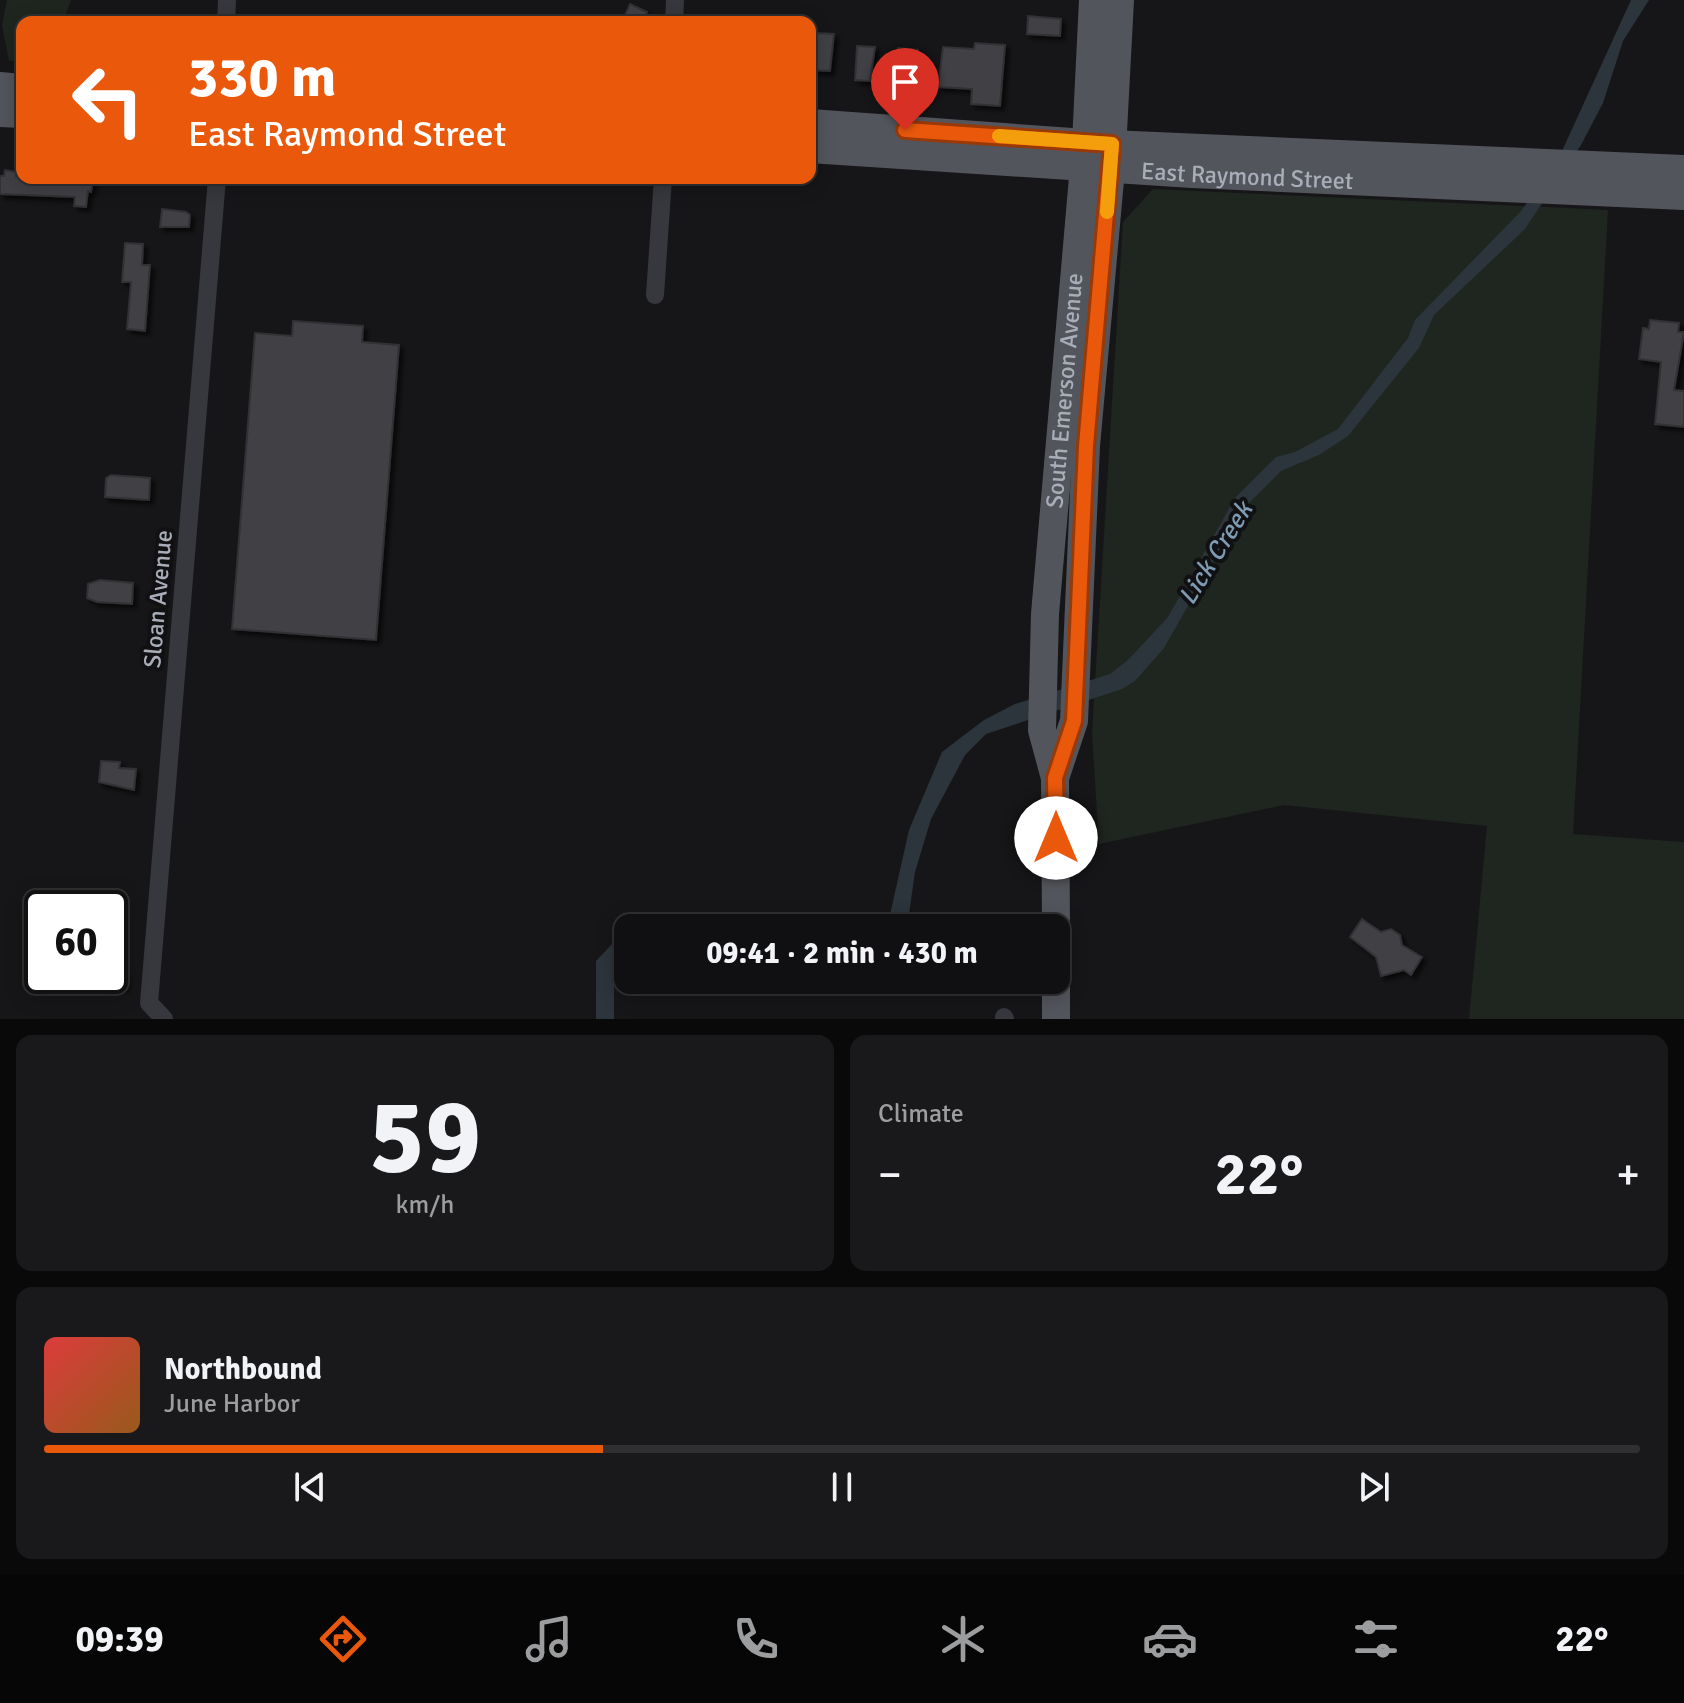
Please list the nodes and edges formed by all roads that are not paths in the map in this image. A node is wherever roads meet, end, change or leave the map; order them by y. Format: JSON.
{"nodes":[{"id":1,"x":1093,"y":0,"type":"edge"},
{"id":2,"x":1120,"y":0,"type":"edge"},
{"id":3,"x":816,"y":124,"type":"edge"},
{"id":4,"x":816,"y":149,"type":"edge"},
{"id":5,"x":1098,"y":156,"type":"junction"},
{"id":6,"x":1684,"y":169,"type":"edge"},
{"id":7,"x":217,"y":184,"type":"edge"},
{"id":8,"x":663,"y":184,"type":"edge"},
{"id":9,"x":1684,"y":196,"type":"edge"},
{"id":10,"x":655,"y":295,"type":"dead end"},
{"id":11,"x":1055,"y":778,"type":"junction"},
{"id":12,"x":1056,"y":914,"type":"edge"},
{"id":13,"x":1056,"y":994,"type":"edge"},
{"id":14,"x":164,"y":1019,"type":"edge"},
{"id":15,"x":1056,"y":1019,"type":"edge"}],
"edges":[{"from":1,"to":5,"type":"main road","name":"South Emerson Avenue"},
{"from":2,"to":5,"type":"main road","name":"South Emerson Avenue"},
{"from":3,"to":5,"type":"main road","name":"East Raymond Street"},
{"from":4,"to":5,"type":"main road","name":"East Raymond Street"},
{"from":5,"to":6,"type":"main road","name":"East Raymond Street"},
{"from":5,"to":9,"type":"main road","name":"East Raymond Street"},
{"from":5,"to":11,"type":"main road","name":"South Emerson Avenue"},
{"from":5,"to":11,"type":"main road","name":"South Emerson Avenue"},
{"from":7,"to":14,"type":"street","name":"Sloan Avenue"},
{"from":8,"to":10,"type":"street"},
{"from":11,"to":12,"type":"main road","name":"South Emerson Avenue"},
{"from":13,"to":15,"type":"main road"}]}
